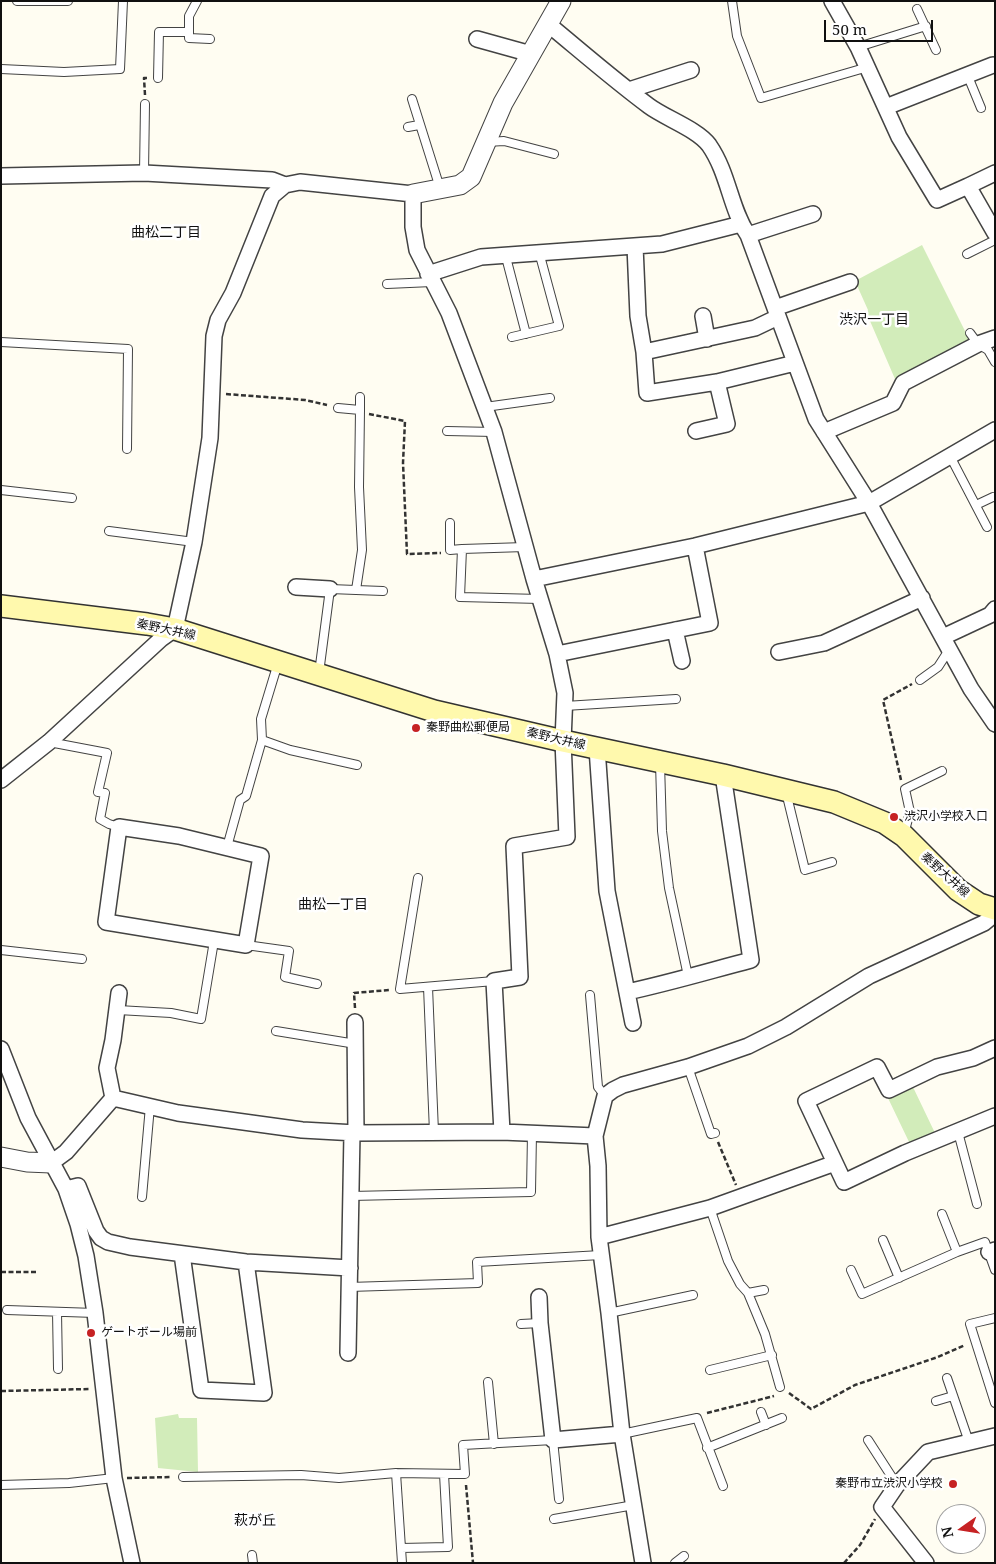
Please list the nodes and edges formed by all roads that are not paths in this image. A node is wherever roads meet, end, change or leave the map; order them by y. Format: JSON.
{"nodes":[{"id":1,"x":17,"y":1,"type":"edge"},
{"id":2,"x":68,"y":1,"type":"edge"},
{"id":3,"x":123,"y":1,"type":"edge"},
{"id":4,"x":197,"y":1,"type":"edge"},
{"id":5,"x":560,"y":1,"type":"edge"},
{"id":6,"x":732,"y":1,"type":"edge"},
{"id":7,"x":832,"y":1,"type":"edge"},
{"id":8,"x":917,"y":8,"type":"dead end"},
{"id":9,"x":548,"y":24,"type":"junction"},
{"id":10,"x":926,"y":26,"type":"junction"},
{"id":11,"x":189,"y":32,"type":"junction"},
{"id":12,"x":210,"y":39,"type":"dead end"},
{"id":13,"x":477,"y":39,"type":"dead end"},
{"id":14,"x":858,"y":47,"type":"junction"},
{"id":15,"x":936,"y":50,"type":"dead end"},
{"id":16,"x":531,"y":54,"type":"junction"},
{"id":17,"x":992,"y":65,"type":"dead end"},
{"id":18,"x":868,"y":67,"type":"junction"},
{"id":19,"x":1,"y":69,"type":"edge"},
{"id":20,"x":691,"y":70,"type":"dead end"},
{"id":21,"x":968,"y":74,"type":"junction"},
{"id":22,"x":158,"y":78,"type":"road end"},
{"id":23,"x":629,"y":90,"type":"junction"},
{"id":24,"x":412,"y":99,"type":"dead end"},
{"id":25,"x":145,"y":104,"type":"road end"},
{"id":26,"x":886,"y":107,"type":"junction"},
{"id":27,"x":982,"y":108,"type":"dead end"},
{"id":28,"x":419,"y":125,"type":"junction"},
{"id":29,"x":408,"y":127,"type":"dead end"},
{"id":30,"x":487,"y":142,"type":"junction"},
{"id":31,"x":554,"y":154,"type":"dead end"},
{"id":32,"x":144,"y":172,"type":"junction"},
{"id":33,"x":995,"y":173,"type":"edge"},
{"id":34,"x":1,"y":176,"type":"edge"},
{"id":35,"x":285,"y":185,"type":"junction"},
{"id":36,"x":968,"y":186,"type":"junction"},
{"id":37,"x":441,"y":189,"type":"junction"},
{"id":38,"x":412,"y":194,"type":"junction"},
{"id":39,"x":813,"y":214,"type":"dead end"},
{"id":40,"x":745,"y":229,"type":"junction"},
{"id":41,"x":995,"y":233,"type":"edge"},
{"id":42,"x":995,"y":240,"type":"edge"},
{"id":43,"x":635,"y":246,"type":"junction"},
{"id":44,"x":539,"y":252,"type":"junction"},
{"id":45,"x":967,"y":254,"type":"dead end"},
{"id":46,"x":501,"y":255,"type":"junction"},
{"id":47,"x":430,"y":278,"type":"junction"},
{"id":48,"x":850,"y":282,"type":"dead end"},
{"id":49,"x":387,"y":284,"type":"dead end"},
{"id":50,"x":776,"y":312,"type":"junction"},
{"id":51,"x":703,"y":316,"type":"dead end"},
{"id":52,"x":526,"y":334,"type":"junction"},
{"id":53,"x":512,"y":337,"type":"dead end"},
{"id":54,"x":995,"y":338,"type":"edge"},
{"id":55,"x":707,"y":339,"type":"junction"},
{"id":56,"x":974,"y":339,"type":"junction"},
{"id":57,"x":1,"y":342,"type":"edge"},
{"id":58,"x":644,"y":352,"type":"junction"},
{"id":59,"x":995,"y":362,"type":"edge"},
{"id":60,"x":795,"y":363,"type":"junction"},
{"id":61,"x":717,"y":382,"type":"junction"},
{"id":62,"x":360,"y":398,"type":"dead end"},
{"id":63,"x":550,"y":398,"type":"dead end"},
{"id":64,"x":338,"y":408,"type":"road end"},
{"id":65,"x":485,"y":408,"type":"junction"},
{"id":66,"x":360,"y":412,"type":"junction"},
{"id":67,"x":995,"y":430,"type":"edge"},
{"id":68,"x":447,"y":431,"type":"dead end"},
{"id":69,"x":696,"y":431,"type":"dead end"},
{"id":70,"x":494,"y":432,"type":"junction"},
{"id":71,"x":824,"y":432,"type":"junction"},
{"id":72,"x":127,"y":449,"type":"dead end"},
{"id":73,"x":950,"y":456,"type":"junction"},
{"id":74,"x":1,"y":490,"type":"edge"},
{"id":75,"x":993,"y":497,"type":"dead end"},
{"id":76,"x":72,"y":498,"type":"dead end"},
{"id":77,"x":870,"y":503,"type":"junction"},
{"id":78,"x":976,"y":505,"type":"junction"},
{"id":79,"x":450,"y":523,"type":"dead end"},
{"id":80,"x":987,"y":527,"type":"dead end"},
{"id":81,"x":109,"y":532,"type":"dead end"},
{"id":82,"x":194,"y":542,"type":"junction"},
{"id":83,"x":695,"y":546,"type":"junction"},
{"id":84,"x":525,"y":547,"type":"junction"},
{"id":85,"x":462,"y":549,"type":"junction"},
{"id":86,"x":534,"y":579,"type":"junction"},
{"id":87,"x":296,"y":587,"type":"dead end"},
{"id":88,"x":330,"y":589,"type":"junction"},
{"id":89,"x":356,"y":590,"type":"junction"},
{"id":90,"x":383,"y":591,"type":"dead end"},
{"id":91,"x":460,"y":598,"type":"junction"},
{"id":92,"x":922,"y":598,"type":"junction"},
{"id":93,"x":540,"y":599,"type":"junction"},
{"id":94,"x":1,"y":606,"type":"edge"},
{"id":95,"x":461,"y":608,"type":"dead end"},
{"id":96,"x":995,"y":608,"type":"edge"},
{"id":97,"x":175,"y":629,"type":"junction"},
{"id":98,"x":675,"y":630,"type":"junction"},
{"id":99,"x":946,"y":644,"type":"junction"},
{"id":100,"x":780,"y":652,"type":"dead end"},
{"id":101,"x":557,"y":654,"type":"junction"},
{"id":102,"x":682,"y":661,"type":"dead end"},
{"id":103,"x":279,"y":663,"type":"junction"},
{"id":104,"x":319,"y":676,"type":"junction"},
{"id":105,"x":920,"y":680,"type":"road end"},
{"id":106,"x":676,"y":699,"type":"dead end"},
{"id":107,"x":566,"y":706,"type":"junction"},
{"id":108,"x":995,"y":724,"type":"edge"},
{"id":109,"x":262,"y":740,"type":"junction"},
{"id":110,"x":563,"y":741,"type":"junction"},
{"id":111,"x":50,"y":742,"type":"junction"},
{"id":112,"x":597,"y":748,"type":"junction"},
{"id":113,"x":660,"y":762,"type":"junction"},
{"id":114,"x":356,"y":765,"type":"dead end"},
{"id":115,"x":942,"y":771,"type":"dead end"},
{"id":116,"x":723,"y":775,"type":"junction"},
{"id":117,"x":1,"y":780,"type":"edge"},
{"id":118,"x":786,"y":790,"type":"junction"},
{"id":119,"x":119,"y":826,"type":"junction"},
{"id":120,"x":904,"y":836,"type":"junction"},
{"id":121,"x":227,"y":847,"type":"junction"},
{"id":122,"x":832,"y":862,"type":"dead end"},
{"id":123,"x":418,"y":878,"type":"dead end"},
{"id":124,"x":995,"y":908,"type":"edge"},
{"id":125,"x":995,"y":914,"type":"edge"},
{"id":126,"x":214,"y":941,"type":"junction"},
{"id":127,"x":246,"y":945,"type":"junction"},
{"id":128,"x":1,"y":950,"type":"edge"},
{"id":129,"x":289,"y":951,"type":"junction"},
{"id":130,"x":299,"y":953,"type":"dead end"},
{"id":131,"x":82,"y":959,"type":"dead end"},
{"id":132,"x":688,"y":976,"type":"junction"},
{"id":133,"x":494,"y":981,"type":"junction"},
{"id":134,"x":318,"y":984,"type":"dead end"},
{"id":135,"x":428,"y":987,"type":"junction"},
{"id":136,"x":119,"y":992,"type":"dead end"},
{"id":137,"x":627,"y":992,"type":"junction"},
{"id":138,"x":590,"y":995,"type":"dead end"},
{"id":139,"x":118,"y":1010,"type":"junction"},
{"id":140,"x":355,"y":1022,"type":"road end"},
{"id":141,"x":633,"y":1023,"type":"dead end"},
{"id":142,"x":276,"y":1031,"type":"dead end"},
{"id":143,"x":356,"y":1044,"type":"junction"},
{"id":144,"x":995,"y":1048,"type":"edge"},
{"id":145,"x":1,"y":1051,"type":"edge"},
{"id":146,"x":688,"y":1067,"type":"junction"},
{"id":147,"x":605,"y":1096,"type":"junction"},
{"id":148,"x":112,"y":1098,"type":"junction"},
{"id":149,"x":150,"y":1106,"type":"junction"},
{"id":150,"x":995,"y":1116,"type":"edge"},
{"id":151,"x":434,"y":1132,"type":"junction"},
{"id":152,"x":502,"y":1132,"type":"junction"},
{"id":153,"x":532,"y":1132,"type":"junction"},
{"id":154,"x":958,"y":1132,"type":"junction"},
{"id":155,"x":354,"y":1133,"type":"junction"},
{"id":156,"x":714,"y":1133,"type":"road end"},
{"id":157,"x":595,"y":1136,"type":"junction"},
{"id":158,"x":1,"y":1157,"type":"edge"},
{"id":159,"x":52,"y":1163,"type":"junction"},
{"id":160,"x":835,"y":1163,"type":"junction"},
{"id":161,"x":66,"y":1189,"type":"junction"},
{"id":162,"x":351,"y":1196,"type":"junction"},
{"id":163,"x":142,"y":1197,"type":"dead end"},
{"id":164,"x":977,"y":1204,"type":"dead end"},
{"id":165,"x":710,"y":1208,"type":"junction"},
{"id":166,"x":942,"y":1214,"type":"dead end"},
{"id":167,"x":599,"y":1237,"type":"junction"},
{"id":168,"x":883,"y":1240,"type":"dead end"},
{"id":169,"x":992,"y":1251,"type":"edge"},
{"id":170,"x":957,"y":1252,"type":"junction"},
{"id":171,"x":182,"y":1254,"type":"junction"},
{"id":172,"x":601,"y":1255,"type":"junction"},
{"id":173,"x":246,"y":1262,"type":"junction"},
{"id":174,"x":350,"y":1268,"type":"junction"},
{"id":175,"x":851,"y":1270,"type":"dead end"},
{"id":176,"x":995,"y":1270,"type":"edge"},
{"id":177,"x":899,"y":1278,"type":"junction"},
{"id":178,"x":349,"y":1287,"type":"junction"},
{"id":179,"x":764,"y":1290,"type":"dead end"},
{"id":180,"x":748,"y":1293,"type":"junction"},
{"id":181,"x":693,"y":1295,"type":"dead end"},
{"id":182,"x":539,"y":1297,"type":"dead end"},
{"id":183,"x":7,"y":1310,"type":"dead end"},
{"id":184,"x":57,"y":1312,"type":"junction"},
{"id":185,"x":609,"y":1313,"type":"junction"},
{"id":186,"x":95,"y":1314,"type":"junction"},
{"id":187,"x":995,"y":1318,"type":"edge"},
{"id":188,"x":540,"y":1323,"type":"junction"},
{"id":189,"x":521,"y":1324,"type":"dead end"},
{"id":190,"x":348,"y":1353,"type":"dead end"},
{"id":191,"x":772,"y":1355,"type":"junction"},
{"id":192,"x":58,"y":1369,"type":"dead end"},
{"id":193,"x":710,"y":1370,"type":"dead end"},
{"id":194,"x":947,"y":1378,"type":"dead end"},
{"id":195,"x":488,"y":1382,"type":"dead end"},
{"id":196,"x":780,"y":1387,"type":"dead end"},
{"id":197,"x":953,"y":1396,"type":"junction"},
{"id":198,"x":936,"y":1402,"type":"dead end"},
{"id":199,"x":995,"y":1403,"type":"edge"},
{"id":200,"x":761,"y":1412,"type":"dead end"},
{"id":201,"x":782,"y":1418,"type":"dead end"},
{"id":202,"x":766,"y":1425,"type":"junction"},
{"id":203,"x":622,"y":1434,"type":"junction"},
{"id":204,"x":995,"y":1436,"type":"edge"},
{"id":205,"x":553,"y":1440,"type":"junction"},
{"id":206,"x":868,"y":1440,"type":"dead end"},
{"id":207,"x":969,"y":1442,"type":"junction"},
{"id":208,"x":494,"y":1444,"type":"junction"},
{"id":209,"x":708,"y":1448,"type":"junction"},
{"id":210,"x":396,"y":1473,"type":"junction"},
{"id":211,"x":444,"y":1474,"type":"junction"},
{"id":212,"x":183,"y":1477,"type":"road end"},
{"id":213,"x":118,"y":1478,"type":"junction"},
{"id":214,"x":1,"y":1485,"type":"edge"},
{"id":215,"x":897,"y":1485,"type":"junction"},
{"id":216,"x":724,"y":1486,"type":"dead end"},
{"id":217,"x":559,"y":1500,"type":"dead end"},
{"id":218,"x":634,"y":1505,"type":"junction"},
{"id":219,"x":554,"y":1520,"type":"dead end"},
{"id":220,"x":401,"y":1548,"type":"junction"},
{"id":221,"x":684,"y":1556,"type":"dead end"},
{"id":222,"x":132,"y":1563,"type":"edge"},
{"id":223,"x":402,"y":1563,"type":"edge"},
{"id":224,"x":643,"y":1563,"type":"edge"},
{"id":225,"x":675,"y":1563,"type":"edge"},
{"id":226,"x":926,"y":1563,"type":"edge"}],
"edges":[{"from":1,"to":2,"type":"lane"},
{"from":3,"to":19,"type":"lane"},
{"from":4,"to":11,"type":"lane"},
{"from":5,"to":9,"type":"street"},
{"from":6,"to":18,"type":"lane"},
{"from":7,"to":14,"type":"street"},
{"from":8,"to":10,"type":"lane"},
{"from":9,"to":16,"type":"street"},
{"from":9,"to":23,"type":"street"},
{"from":10,"to":14,"type":"lane"},
{"from":10,"to":15,"type":"lane"},
{"from":11,"to":12,"type":"lane"},
{"from":11,"to":22,"type":"lane"},
{"from":13,"to":16,"type":"street"},
{"from":14,"to":18,"type":"street"},
{"from":16,"to":30,"type":"street"},
{"from":17,"to":21,"type":"street"},
{"from":18,"to":26,"type":"street"},
{"from":20,"to":23,"type":"street"},
{"from":21,"to":26,"type":"street"},
{"from":21,"to":27,"type":"lane"},
{"from":23,"to":40,"type":"street"},
{"from":24,"to":28,"type":"lane"},
{"from":25,"to":32,"type":"lane"},
{"from":26,"to":36,"type":"street"},
{"from":28,"to":29,"type":"lane"},
{"from":28,"to":37,"type":"lane"},
{"from":30,"to":31,"type":"lane"},
{"from":30,"to":37,"type":"street"},
{"from":32,"to":34,"type":"street"},
{"from":32,"to":35,"type":"street"},
{"from":33,"to":36,"type":"street"},
{"from":35,"to":38,"type":"street"},
{"from":35,"to":82,"type":"street"},
{"from":36,"to":41,"type":"street"},
{"from":37,"to":38,"type":"street"},
{"from":38,"to":47,"type":"street"},
{"from":39,"to":40,"type":"street"},
{"from":40,"to":43,"type":"street"},
{"from":40,"to":50,"type":"street"},
{"from":42,"to":45,"type":"lane"},
{"from":43,"to":44,"type":"street"},
{"from":43,"to":58,"type":"street"},
{"from":44,"to":46,"type":"street"},
{"from":44,"to":52,"type":"lane"},
{"from":46,"to":47,"type":"street"},
{"from":46,"to":52,"type":"lane"},
{"from":47,"to":49,"type":"lane"},
{"from":47,"to":65,"type":"street"},
{"from":48,"to":50,"type":"street"},
{"from":50,"to":55,"type":"street"},
{"from":50,"to":60,"type":"street"},
{"from":51,"to":55,"type":"street"},
{"from":52,"to":53,"type":"lane"},
{"from":54,"to":56,"type":"street"},
{"from":55,"to":58,"type":"street"},
{"from":56,"to":59,"type":"lane"},
{"from":56,"to":71,"type":"street"},
{"from":57,"to":72,"type":"lane"},
{"from":58,"to":61,"type":"street"},
{"from":60,"to":61,"type":"street"},
{"from":60,"to":71,"type":"street"},
{"from":61,"to":69,"type":"street"},
{"from":62,"to":66,"type":"lane"},
{"from":63,"to":65,"type":"lane"},
{"from":64,"to":66,"type":"lane"},
{"from":65,"to":70,"type":"street"},
{"from":66,"to":89,"type":"lane"},
{"from":67,"to":73,"type":"street"},
{"from":68,"to":70,"type":"lane"},
{"from":70,"to":84,"type":"street"},
{"from":71,"to":77,"type":"street"},
{"from":73,"to":77,"type":"street"},
{"from":73,"to":78,"type":"lane"},
{"from":74,"to":76,"type":"lane"},
{"from":75,"to":78,"type":"lane"},
{"from":77,"to":83,"type":"street"},
{"from":77,"to":92,"type":"street"},
{"from":78,"to":80,"type":"lane"},
{"from":79,"to":85,"type":"lane"},
{"from":81,"to":82,"type":"lane"},
{"from":82,"to":97,"type":"street"},
{"from":83,"to":86,"type":"street"},
{"from":83,"to":98,"type":"street"},
{"from":84,"to":85,"type":"lane"},
{"from":84,"to":86,"type":"street"},
{"from":85,"to":91,"type":"lane"},
{"from":86,"to":93,"type":"street"},
{"from":87,"to":88,"type":"street"},
{"from":88,"to":89,"type":"lane"},
{"from":88,"to":104,"type":"lane"},
{"from":89,"to":90,"type":"lane"},
{"from":91,"to":93,"type":"lane"},
{"from":91,"to":95,"type":"lane"},
{"from":92,"to":99,"type":"street"},
{"from":92,"to":100,"type":"street"},
{"from":93,"to":101,"type":"street"},
{"from":94,"to":97,"type":"main road","name":"秦野大井線"},
{"from":96,"to":99,"type":"street"},
{"from":97,"to":103,"type":"main road","name":"秦野大井線"},
{"from":97,"to":111,"type":"street"},
{"from":98,"to":101,"type":"street"},
{"from":98,"to":102,"type":"street"},
{"from":99,"to":105,"type":"lane"},
{"from":99,"to":108,"type":"street"},
{"from":101,"to":107,"type":"street"},
{"from":103,"to":104,"type":"main road","name":"秦野大井線"},
{"from":103,"to":109,"type":"lane"},
{"from":104,"to":110,"type":"main road","name":"秦野大井線"},
{"from":106,"to":107,"type":"lane"},
{"from":107,"to":110,"type":"street"},
{"from":109,"to":114,"type":"lane"},
{"from":109,"to":121,"type":"lane"},
{"from":110,"to":112,"type":"main road","name":"秦野大井線"},
{"from":110,"to":133,"type":"street"},
{"from":111,"to":117,"type":"street"},
{"from":111,"to":119,"type":"lane"},
{"from":112,"to":113,"type":"main road","name":"秦野大井線"},
{"from":112,"to":137,"type":"street"},
{"from":113,"to":116,"type":"main road","name":"秦野大井線"},
{"from":113,"to":132,"type":"lane"},
{"from":115,"to":120,"type":"lane"},
{"from":116,"to":118,"type":"main road","name":"秦野大井線"},
{"from":116,"to":132,"type":"street"},
{"from":118,"to":120,"type":"main road","name":"秦野大井線"},
{"from":118,"to":122,"type":"lane"},
{"from":119,"to":121,"type":"street"},
{"from":119,"to":126,"type":"street"},
{"from":120,"to":124,"type":"main road","name":"秦野大井線"},
{"from":121,"to":127,"type":"street"},
{"from":123,"to":135,"type":"lane"},
{"from":125,"to":146,"type":"street"},
{"from":126,"to":127,"type":"street"},
{"from":126,"to":139,"type":"lane"},
{"from":127,"to":129,"type":"lane"},
{"from":128,"to":131,"type":"lane"},
{"from":129,"to":130,"type":"lane"},
{"from":129,"to":134,"type":"lane"},
{"from":132,"to":137,"type":"street"},
{"from":133,"to":135,"type":"lane"},
{"from":133,"to":152,"type":"street"},
{"from":135,"to":151,"type":"lane"},
{"from":136,"to":139,"type":"street"},
{"from":137,"to":141,"type":"street"},
{"from":138,"to":147,"type":"lane"},
{"from":139,"to":148,"type":"street"},
{"from":140,"to":143,"type":"street"},
{"from":142,"to":143,"type":"lane"},
{"from":143,"to":155,"type":"street"},
{"from":144,"to":160,"type":"street"},
{"from":145,"to":159,"type":"street"},
{"from":146,"to":147,"type":"street"},
{"from":146,"to":156,"type":"lane"},
{"from":147,"to":157,"type":"street"},
{"from":148,"to":149,"type":"street"},
{"from":148,"to":159,"type":"street"},
{"from":149,"to":155,"type":"street"},
{"from":149,"to":163,"type":"lane"},
{"from":150,"to":154,"type":"street"},
{"from":151,"to":152,"type":"street"},
{"from":151,"to":155,"type":"street"},
{"from":152,"to":153,"type":"street"},
{"from":153,"to":157,"type":"street"},
{"from":153,"to":162,"type":"lane"},
{"from":154,"to":160,"type":"street"},
{"from":154,"to":164,"type":"lane"},
{"from":155,"to":162,"type":"street"},
{"from":157,"to":167,"type":"street"},
{"from":158,"to":159,"type":"street"},
{"from":159,"to":161,"type":"street"},
{"from":160,"to":165,"type":"street"},
{"from":161,"to":171,"type":"street"},
{"from":161,"to":186,"type":"street"},
{"from":162,"to":174,"type":"street"},
{"from":165,"to":167,"type":"street"},
{"from":165,"to":180,"type":"lane"},
{"from":166,"to":170,"type":"lane"},
{"from":167,"to":172,"type":"street"},
{"from":168,"to":177,"type":"lane"},
{"from":169,"to":170,"type":"lane"},
{"from":169,"to":176,"type":"lane"},
{"from":170,"to":177,"type":"lane"},
{"from":171,"to":173,"type":"street"},
{"from":171,"to":173,"type":"street"},
{"from":172,"to":178,"type":"lane"},
{"from":172,"to":185,"type":"street"},
{"from":173,"to":174,"type":"street"},
{"from":174,"to":178,"type":"street"},
{"from":175,"to":177,"type":"lane"},
{"from":178,"to":190,"type":"street"},
{"from":179,"to":180,"type":"lane"},
{"from":180,"to":191,"type":"lane"},
{"from":181,"to":185,"type":"lane"},
{"from":182,"to":188,"type":"street"},
{"from":183,"to":184,"type":"lane"},
{"from":184,"to":186,"type":"lane"},
{"from":184,"to":192,"type":"lane"},
{"from":185,"to":203,"type":"street"},
{"from":186,"to":213,"type":"street"},
{"from":187,"to":199,"type":"lane"},
{"from":188,"to":189,"type":"lane"},
{"from":188,"to":205,"type":"street"},
{"from":191,"to":193,"type":"lane"},
{"from":191,"to":196,"type":"lane"},
{"from":194,"to":197,"type":"lane"},
{"from":195,"to":208,"type":"lane"},
{"from":197,"to":198,"type":"lane"},
{"from":197,"to":207,"type":"lane"},
{"from":200,"to":202,"type":"lane"},
{"from":201,"to":202,"type":"lane"},
{"from":202,"to":209,"type":"lane"},
{"from":203,"to":205,"type":"street"},
{"from":203,"to":209,"type":"lane"},
{"from":203,"to":218,"type":"street"},
{"from":204,"to":207,"type":"street"},
{"from":205,"to":208,"type":"lane"},
{"from":205,"to":217,"type":"lane"},
{"from":206,"to":215,"type":"lane"},
{"from":207,"to":215,"type":"street"},
{"from":208,"to":211,"type":"lane"},
{"from":209,"to":216,"type":"lane"},
{"from":210,"to":211,"type":"lane"},
{"from":210,"to":212,"type":"lane"},
{"from":210,"to":220,"type":"lane"},
{"from":211,"to":220,"type":"lane"},
{"from":213,"to":214,"type":"lane"},
{"from":213,"to":222,"type":"street"},
{"from":215,"to":226,"type":"street"},
{"from":218,"to":219,"type":"lane"},
{"from":218,"to":224,"type":"street"},
{"from":220,"to":223,"type":"lane"},
{"from":221,"to":225,"type":"lane"}]}
